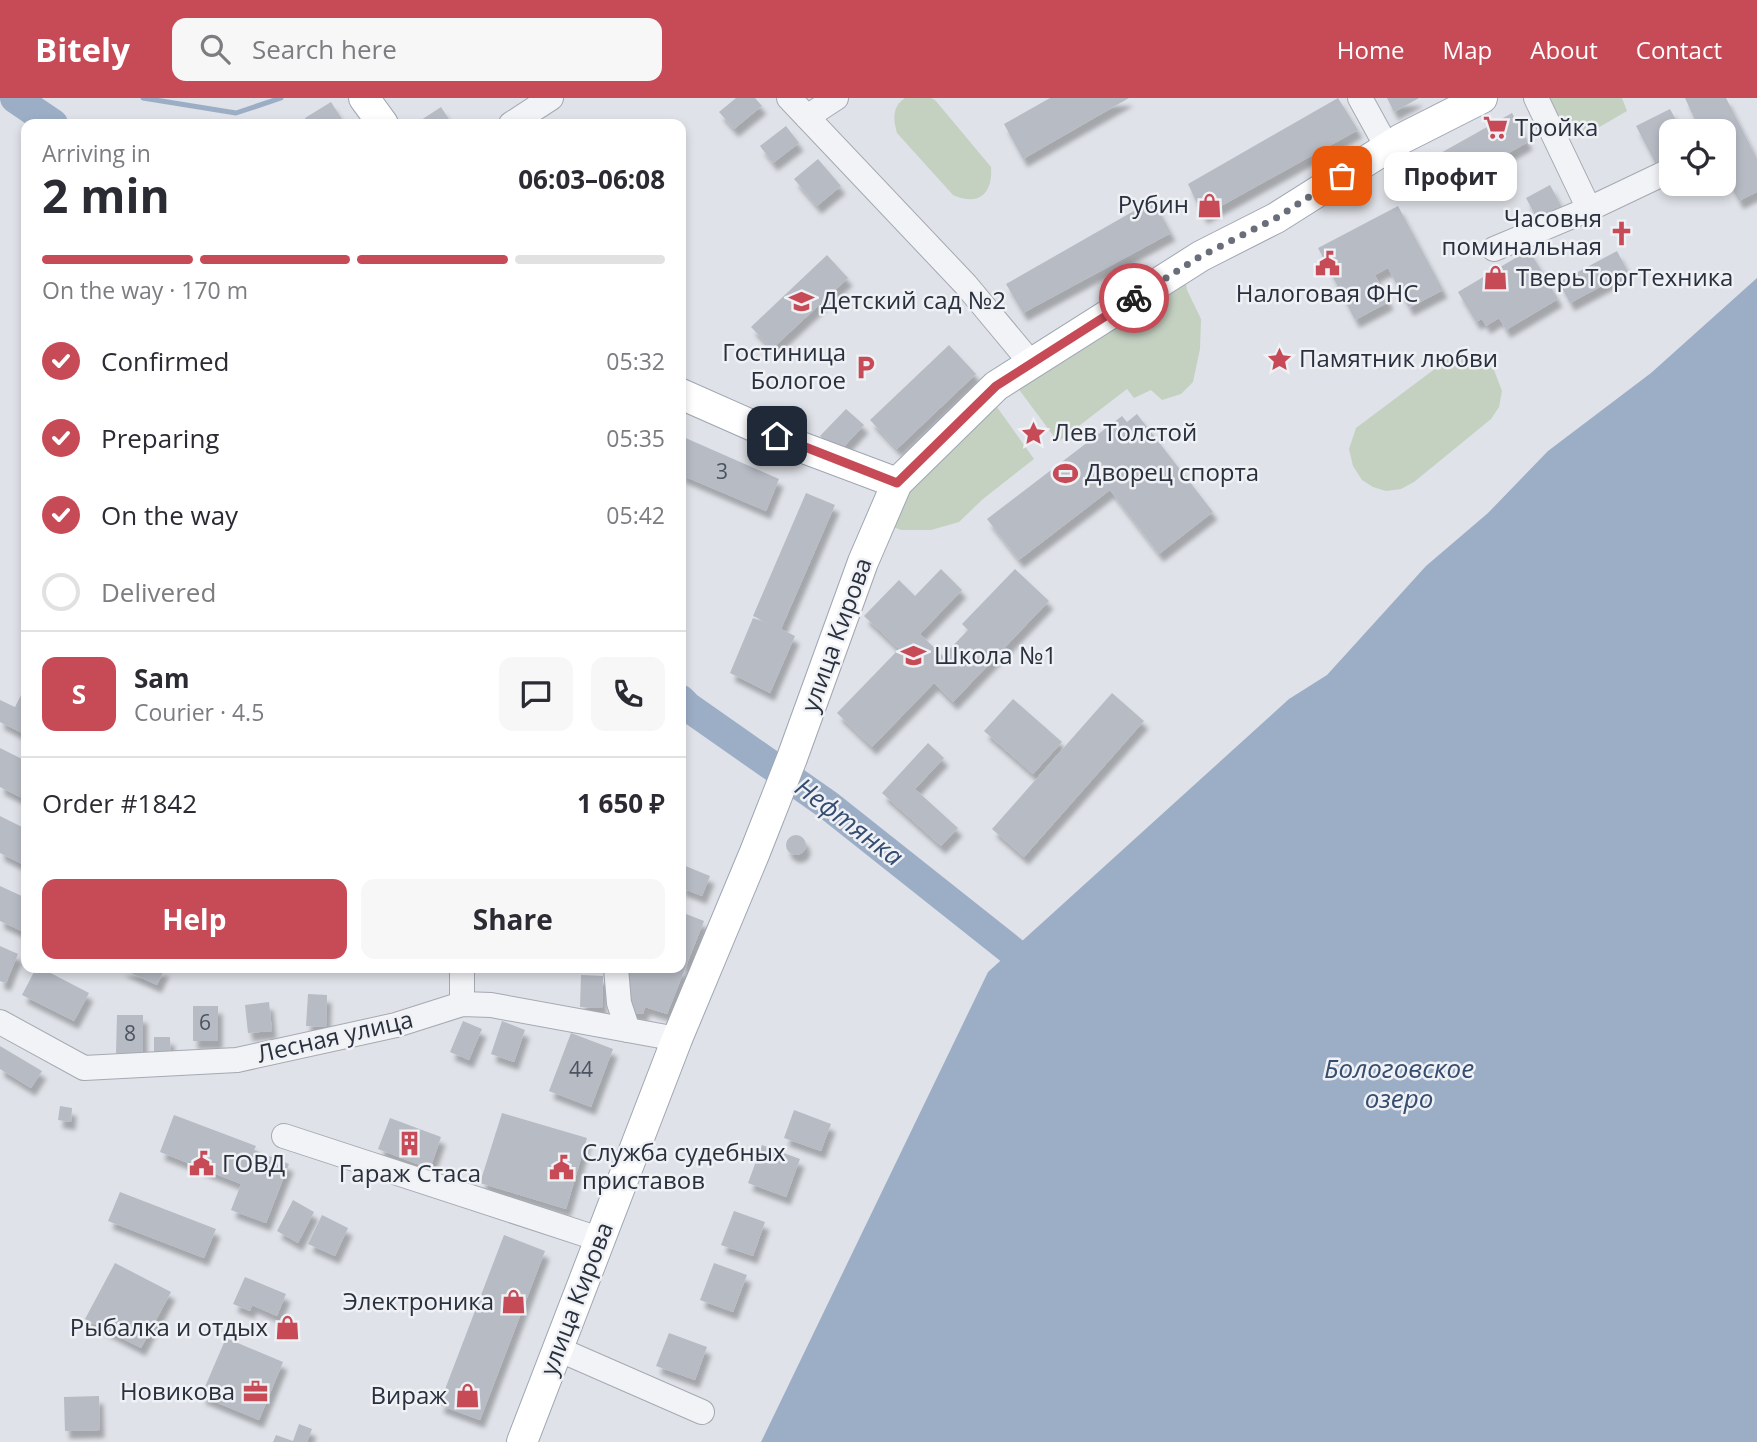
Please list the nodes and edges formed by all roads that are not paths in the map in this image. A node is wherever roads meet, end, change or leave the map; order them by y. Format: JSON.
{"nodes":[{"id":1,"x":363,"y":98,"type":"edge"},
{"id":2,"x":551,"y":98,"type":"edge"},
{"id":3,"x":789,"y":98,"type":"edge"},
{"id":4,"x":836,"y":98,"type":"edge"},
{"id":5,"x":1360,"y":98,"type":"edge"},
{"id":6,"x":1482,"y":98,"type":"edge"},
{"id":7,"x":1536,"y":98,"type":"edge"},
{"id":8,"x":807,"y":117,"type":"junction"},
{"id":9,"x":379,"y":119,"type":"edge"},
{"id":10,"x":520,"y":119,"type":"edge"},
{"id":11,"x":1387,"y":147,"type":"junction"},
{"id":12,"x":1659,"y":176,"type":"edge"},
{"id":13,"x":1589,"y":209,"type":"junction"},
{"id":14,"x":1494,"y":249,"type":"dead end"},
{"id":15,"x":1031,"y":363,"type":"junction"},
{"id":16,"x":686,"y":396,"type":"edge"},
{"id":17,"x":897,"y":483,"type":"junction"},
{"id":18,"x":462,"y":973,"type":"edge"},
{"id":19,"x":616,"y":973,"type":"edge"},
{"id":20,"x":461,"y":1004,"type":"junction"},
{"id":21,"x":0,"y":1022,"type":"edge"},
{"id":22,"x":628,"y":1030,"type":"junction"},
{"id":23,"x":677,"y":1039,"type":"junction"},
{"id":24,"x":284,"y":1136,"type":"dead end"},
{"id":25,"x":599,"y":1239,"type":"junction"},
{"id":26,"x":558,"y":1349,"type":"junction"},
{"id":27,"x":702,"y":1412,"type":"dead end"},
{"id":28,"x":522,"y":1442,"type":"edge"}],
"edges":[{"from":1,"to":9,"type":"main road"},
{"from":2,"to":10,"type":"street"},
{"from":3,"to":8,"type":"street"},
{"from":4,"to":8,"type":"street"},
{"from":5,"to":11,"type":"street"},
{"from":6,"to":11,"type":"main road","name":"улица Кирова"},
{"from":7,"to":13,"type":"street"},
{"from":8,"to":15,"type":"street"},
{"from":11,"to":15,"type":"main road","name":"улица Кирова"},
{"from":12,"to":13,"type":"street"},
{"from":13,"to":14,"type":"street"},
{"from":15,"to":17,"type":"main road","name":"улица Кирова"},
{"from":16,"to":17,"type":"main road"},
{"from":17,"to":23,"type":"main road","name":"улица Кирова"},
{"from":18,"to":20,"type":"street"},
{"from":19,"to":22,"type":"street"},
{"from":20,"to":21,"type":"street","name":"Лесная улица"},
{"from":20,"to":22,"type":"street","name":"Лесная улица"},
{"from":22,"to":23,"type":"street","name":"Лесная улица"},
{"from":23,"to":25,"type":"main road","name":"улица Кирова"},
{"from":24,"to":25,"type":"street"},
{"from":25,"to":26,"type":"main road","name":"улица Кирова"},
{"from":26,"to":27,"type":"street"},
{"from":26,"to":28,"type":"main road","name":"улица Кирова"}]}
